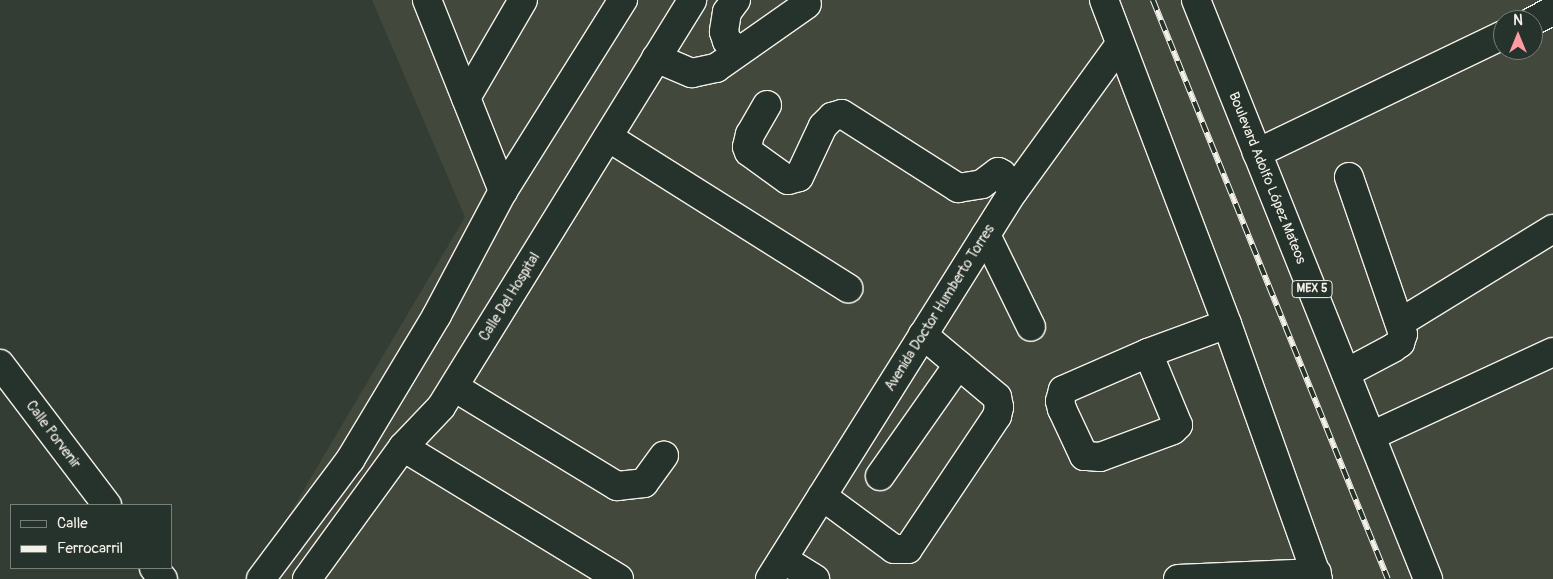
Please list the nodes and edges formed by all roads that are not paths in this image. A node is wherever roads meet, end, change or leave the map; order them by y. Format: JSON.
{"nodes":[{"id":1,"x":523,"y":0,"type":"edge"},
{"id":2,"x":623,"y":0,"type":"edge"},
{"id":3,"x":692,"y":0,"type":"edge"},
{"id":4,"x":736,"y":0,"type":"edge"},
{"id":5,"x":1104,"y":0,"type":"edge"},
{"id":6,"x":1196,"y":0,"type":"edge"},
{"id":7,"x":431,"y":3,"type":"edge"},
{"id":8,"x":807,"y":4,"type":"dead end"},
{"id":9,"x":1493,"y":40,"type":"edge"},
{"id":10,"x":1120,"y":44,"type":"junction"},
{"id":11,"x":740,"y":51,"type":"junction"},
{"id":12,"x":656,"y":58,"type":"junction"},
{"id":13,"x":466,"y":98,"type":"junction"},
{"id":14,"x":767,"y":105,"type":"dead end"},
{"id":15,"x":608,"y":137,"type":"junction"},
{"id":16,"x":1257,"y":153,"type":"junction"},
{"id":17,"x":1350,"y":177,"type":"dead end"},
{"id":18,"x":503,"y":191,"type":"junction"},
{"id":19,"x":1013,"y":192,"type":"junction"},
{"id":20,"x":1553,"y":229,"type":"edge"},
{"id":21,"x":986,"y":235,"type":"junction"},
{"id":22,"x":848,"y":288,"type":"dead end"},
{"id":23,"x":1401,"y":322,"type":"junction"},
{"id":24,"x":1227,"y":324,"type":"junction"},
{"id":25,"x":1031,"y":327,"type":"dead end"},
{"id":26,"x":923,"y":335,"type":"junction"},
{"id":27,"x":1148,"y":352,"type":"dead end"},
{"id":28,"x":1553,"y":352,"type":"edge"},
{"id":29,"x":0,"y":364,"type":"edge"},
{"id":30,"x":958,"y":365,"type":"junction"},
{"id":31,"x":1346,"y":373,"type":"junction"},
{"id":32,"x":454,"y":386,"type":"junction"},
{"id":33,"x":1371,"y":436,"type":"junction"},
{"id":34,"x":403,"y":447,"type":"junction"},
{"id":35,"x":664,"y":455,"type":"dead end"},
{"id":36,"x":880,"y":476,"type":"dead end"},
{"id":37,"x":822,"y":496,"type":"junction"},
{"id":38,"x":106,"y":504,"type":"edge"},
{"id":39,"x":155,"y":569,"type":"edge"},
{"id":40,"x":777,"y":569,"type":"edge"},
{"id":41,"x":1317,"y":576,"type":"edge"},
{"id":42,"x":163,"y":579,"type":"edge"},
{"id":43,"x":261,"y":579,"type":"edge"},
{"id":44,"x":307,"y":579,"type":"edge"},
{"id":45,"x":620,"y":579,"type":"edge"},
{"id":46,"x":815,"y":579,"type":"edge"},
{"id":47,"x":1178,"y":579,"type":"edge"},
{"id":48,"x":1428,"y":579,"type":"edge"}],
"edges":[{"from":1,"to":13,"type":"street"},
{"from":2,"to":18,"type":"street"},
{"from":3,"to":12,"type":"street","name":"Calle Del Hospital"},
{"from":4,"to":11,"type":"street"},
{"from":5,"to":10,"type":"street"},
{"from":6,"to":16,"type":"street","name":"Boulevard Adolfo López Mateos","number":"MEX 5"},
{"from":7,"to":13,"type":"street"},
{"from":8,"to":11,"type":"street"},
{"from":9,"to":16,"type":"street"},
{"from":10,"to":19,"type":"street","name":"Avenida Doctor Humberto Torres"},
{"from":10,"to":24,"type":"street"},
{"from":11,"to":12,"type":"street"},
{"from":12,"to":15,"type":"street","name":"Calle Del Hospital"},
{"from":13,"to":18,"type":"street"},
{"from":14,"to":19,"type":"street"},
{"from":15,"to":22,"type":"street"},
{"from":15,"to":32,"type":"street","name":"Calle Del Hospital"},
{"from":16,"to":31,"type":"street","name":"Boulevard Adolfo López Mateos","number":"MEX 5"},
{"from":17,"to":23,"type":"street"},
{"from":18,"to":43,"type":"street"},
{"from":19,"to":21,"type":"street","name":"Avenida Doctor Humberto Torres"},
{"from":20,"to":23,"type":"street"},
{"from":21,"to":25,"type":"street"},
{"from":21,"to":26,"type":"street","name":"Avenida Doctor Humberto Torres"},
{"from":23,"to":31,"type":"street"},
{"from":24,"to":27,"type":"street"},
{"from":24,"to":41,"type":"street"},
{"from":26,"to":30,"type":"street"},
{"from":26,"to":37,"type":"street","name":"Avenida Doctor Humberto Torres"},
{"from":28,"to":33,"type":"street"},
{"from":29,"to":38,"type":"street","name":"Calle Porvenir"},
{"from":30,"to":36,"type":"street"},
{"from":30,"to":37,"type":"street"},
{"from":31,"to":33,"type":"street","name":"Boulevard Adolfo López Mateos","number":"MEX 5"},
{"from":32,"to":34,"type":"street","name":"Calle Del Hospital"},
{"from":32,"to":35,"type":"street"},
{"from":33,"to":48,"type":"street","name":"Boulevard Adolfo López Mateos","number":"MEX 5"},
{"from":34,"to":44,"type":"street","name":"Calle Del Hospital"},
{"from":34,"to":45,"type":"street"},
{"from":37,"to":40,"type":"street","name":"Avenida Doctor Humberto Torres"},
{"from":39,"to":42,"type":"street"},
{"from":40,"to":46,"type":"street"},
{"from":41,"to":47,"type":"street"}]}
